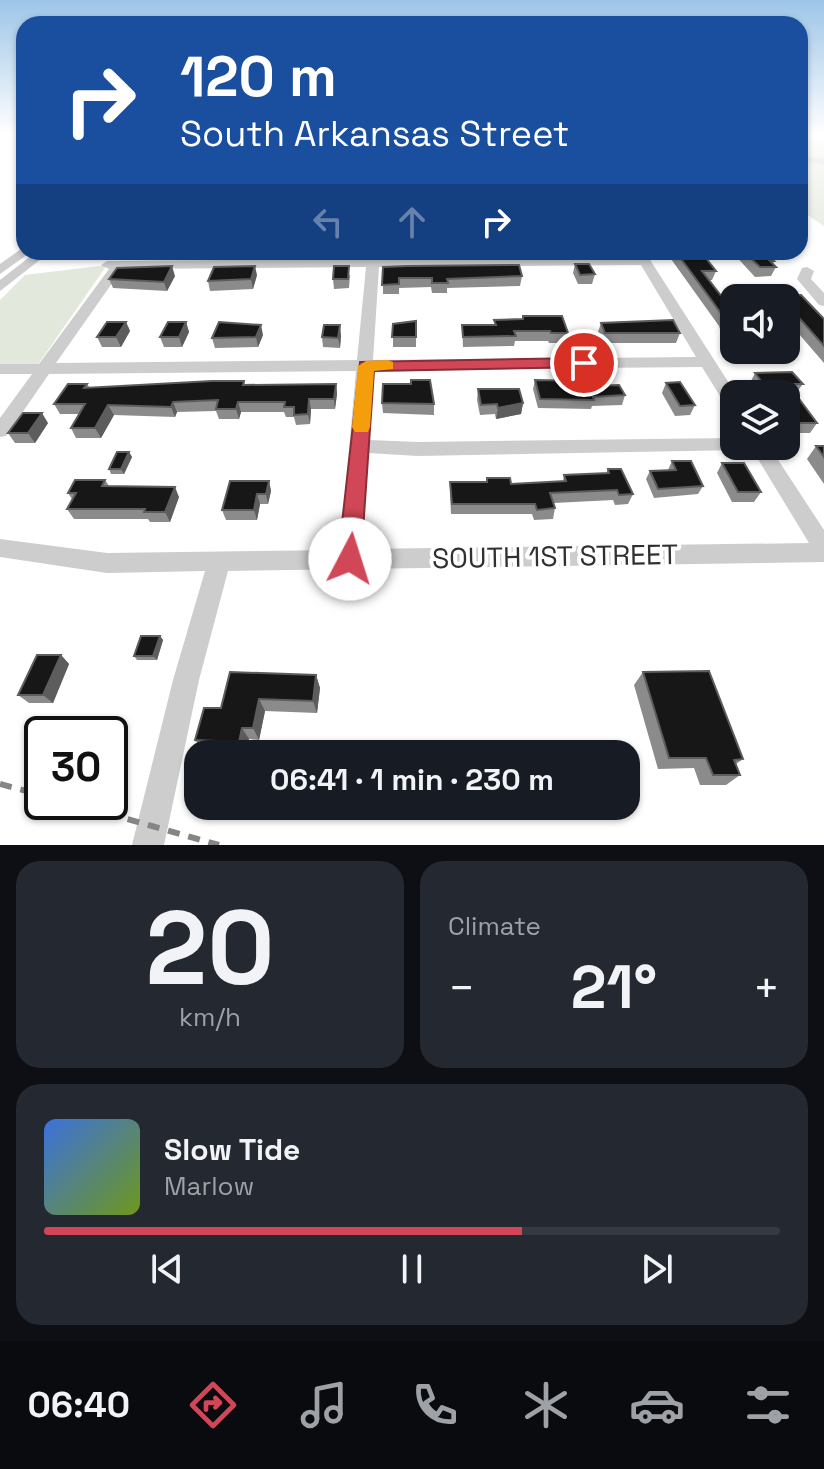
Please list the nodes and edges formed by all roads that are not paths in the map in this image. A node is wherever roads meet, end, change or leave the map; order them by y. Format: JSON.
{"nodes":[{"id":1,"x":16,"y":257,"type":"edge"},
{"id":2,"x":34,"y":260,"type":"edge"},
{"id":3,"x":303,"y":260,"type":"edge"},
{"id":4,"x":380,"y":260,"type":"edge"},
{"id":5,"x":645,"y":260,"type":"edge"},
{"id":6,"x":0,"y":270,"type":"edge"},
{"id":7,"x":807,"y":271,"type":"dead end"},
{"id":8,"x":0,"y":287,"type":"edge"},
{"id":9,"x":824,"y":302,"type":"edge"},
{"id":10,"x":709,"y":362,"type":"junction"},
{"id":11,"x":366,"y":366,"type":"junction"},
{"id":12,"x":46,"y":368,"type":"junction"},
{"id":13,"x":0,"y":369,"type":"edge"},
{"id":14,"x":720,"y":381,"type":"edge"},
{"id":15,"x":0,"y":431,"type":"edge"},
{"id":16,"x":720,"y":445,"type":"edge"},
{"id":17,"x":360,"y":446,"type":"junction"},
{"id":18,"x":768,"y":460,"type":"edge"},
{"id":19,"x":0,"y":548,"type":"edge"},
{"id":20,"x":824,"y":550,"type":"edge"},
{"id":21,"x":350,"y":559,"type":"junction"},
{"id":22,"x":219,"y":563,"type":"junction"},
{"id":23,"x":148,"y":845,"type":"edge"}],
"edges":[{"from":1,"to":6,"type":"street"},
{"from":2,"to":8,"type":"street"},
{"from":3,"to":12,"type":"street"},
{"from":4,"to":11,"type":"street"},
{"from":5,"to":10,"type":"street"},
{"from":7,"to":9,"type":"street"},
{"from":10,"to":11,"type":"street"},
{"from":10,"to":14,"type":"street"},
{"from":11,"to":12,"type":"street"},
{"from":11,"to":17,"type":"street"},
{"from":12,"to":13,"type":"street"},
{"from":12,"to":15,"type":"street"},
{"from":16,"to":17,"type":"street"},
{"from":17,"to":21,"type":"street"},
{"from":18,"to":20,"type":"street"},
{"from":19,"to":22,"type":"street","name":"SOUTH 1ST STREET"},
{"from":20,"to":21,"type":"street","name":"SOUTH 1ST STREET"},
{"from":21,"to":22,"type":"street","name":"SOUTH 1ST STREET"},
{"from":22,"to":23,"type":"street"}]}
